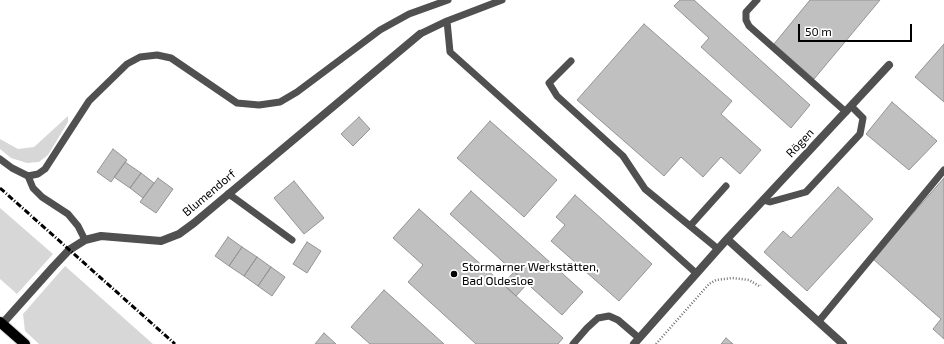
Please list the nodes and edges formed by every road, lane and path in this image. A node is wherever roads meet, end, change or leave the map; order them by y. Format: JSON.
{"nodes":[{"id":1,"x":448,"y":0,"type":"edge"},
{"id":2,"x":502,"y":0,"type":"edge"},
{"id":3,"x":756,"y":0,"type":"edge"},
{"id":4,"x":447,"y":21,"type":"junction"},
{"id":5,"x":420,"y":34,"type":"joint"},
{"id":6,"x":571,"y":61,"type":"dead end"},
{"id":7,"x":889,"y":65,"type":"dead end"},
{"id":8,"x":848,"y":109,"type":"junction"},
{"id":9,"x":0,"y":159,"type":"edge"},
{"id":10,"x":944,"y":170,"type":"edge"},
{"id":11,"x":28,"y":176,"type":"junction"},
{"id":12,"x":726,"y":186,"type":"dead end"},
{"id":13,"x":228,"y":194,"type":"junction"},
{"id":14,"x":763,"y":200,"type":"junction"},
{"id":15,"x":690,"y":226,"type":"junction"},
{"id":16,"x":727,"y":238,"type":"junction"},
{"id":17,"x":85,"y":240,"type":"junction"},
{"id":18,"x":292,"y":240,"type":"dead end"},
{"id":19,"x":718,"y":249,"type":"junction"},
{"id":20,"x":696,"y":273,"type":"junction"},
{"id":21,"x":769,"y":276,"type":"junction"},
{"id":22,"x":819,"y":321,"type":"junction"},
{"id":23,"x":1,"y":323,"type":"edge"},
{"id":24,"x":636,"y":341,"type":"edge"},
{"id":25,"x":25,"y":344,"type":"edge"},
{"id":26,"x":573,"y":344,"type":"edge"},
{"id":27,"x":656,"y":344,"type":"edge"},
{"id":28,"x":843,"y":344,"type":"edge"}],
"edges":[{"from":1,"to":11,"type":"lane"},
{"from":2,"to":4,"type":"lane"},
{"from":3,"to":8,"type":"lane"},
{"from":4,"to":5,"type":"lane"},
{"from":4,"to":20,"type":"lane"},
{"from":5,"to":13,"type":"street","name":"Blumendorf"},
{"from":6,"to":15,"type":"lane"},
{"from":7,"to":8,"type":"street","name":"Rögen"},
{"from":8,"to":14,"type":"street","name":"Rögen"},
{"from":8,"to":14,"type":"lane"},
{"from":9,"to":11,"type":"lane"},
{"from":10,"to":22,"type":"lane"},
{"from":11,"to":17,"type":"lane"},
{"from":12,"to":15,"type":"lane"},
{"from":13,"to":17,"type":"street","name":"Blumendorf"},
{"from":13,"to":18,"type":"lane"},
{"from":14,"to":16,"type":"street","name":"Rögen"},
{"from":15,"to":19,"type":"lane"},
{"from":16,"to":19,"type":"street","name":"Rögen"},
{"from":16,"to":21,"type":"street"},
{"from":17,"to":23,"type":"street","name":"Blumendorf"},
{"from":19,"to":20,"type":"street","name":"Rögen"},
{"from":20,"to":24,"type":"street","name":"Rögen"},
{"from":21,"to":22,"type":"street"},
{"from":21,"to":27,"type":"path"},
{"from":22,"to":28,"type":"street"},
{"from":23,"to":25,"type":"main road","name":"Blumendorf"},
{"from":24,"to":26,"type":"lane"}]}
